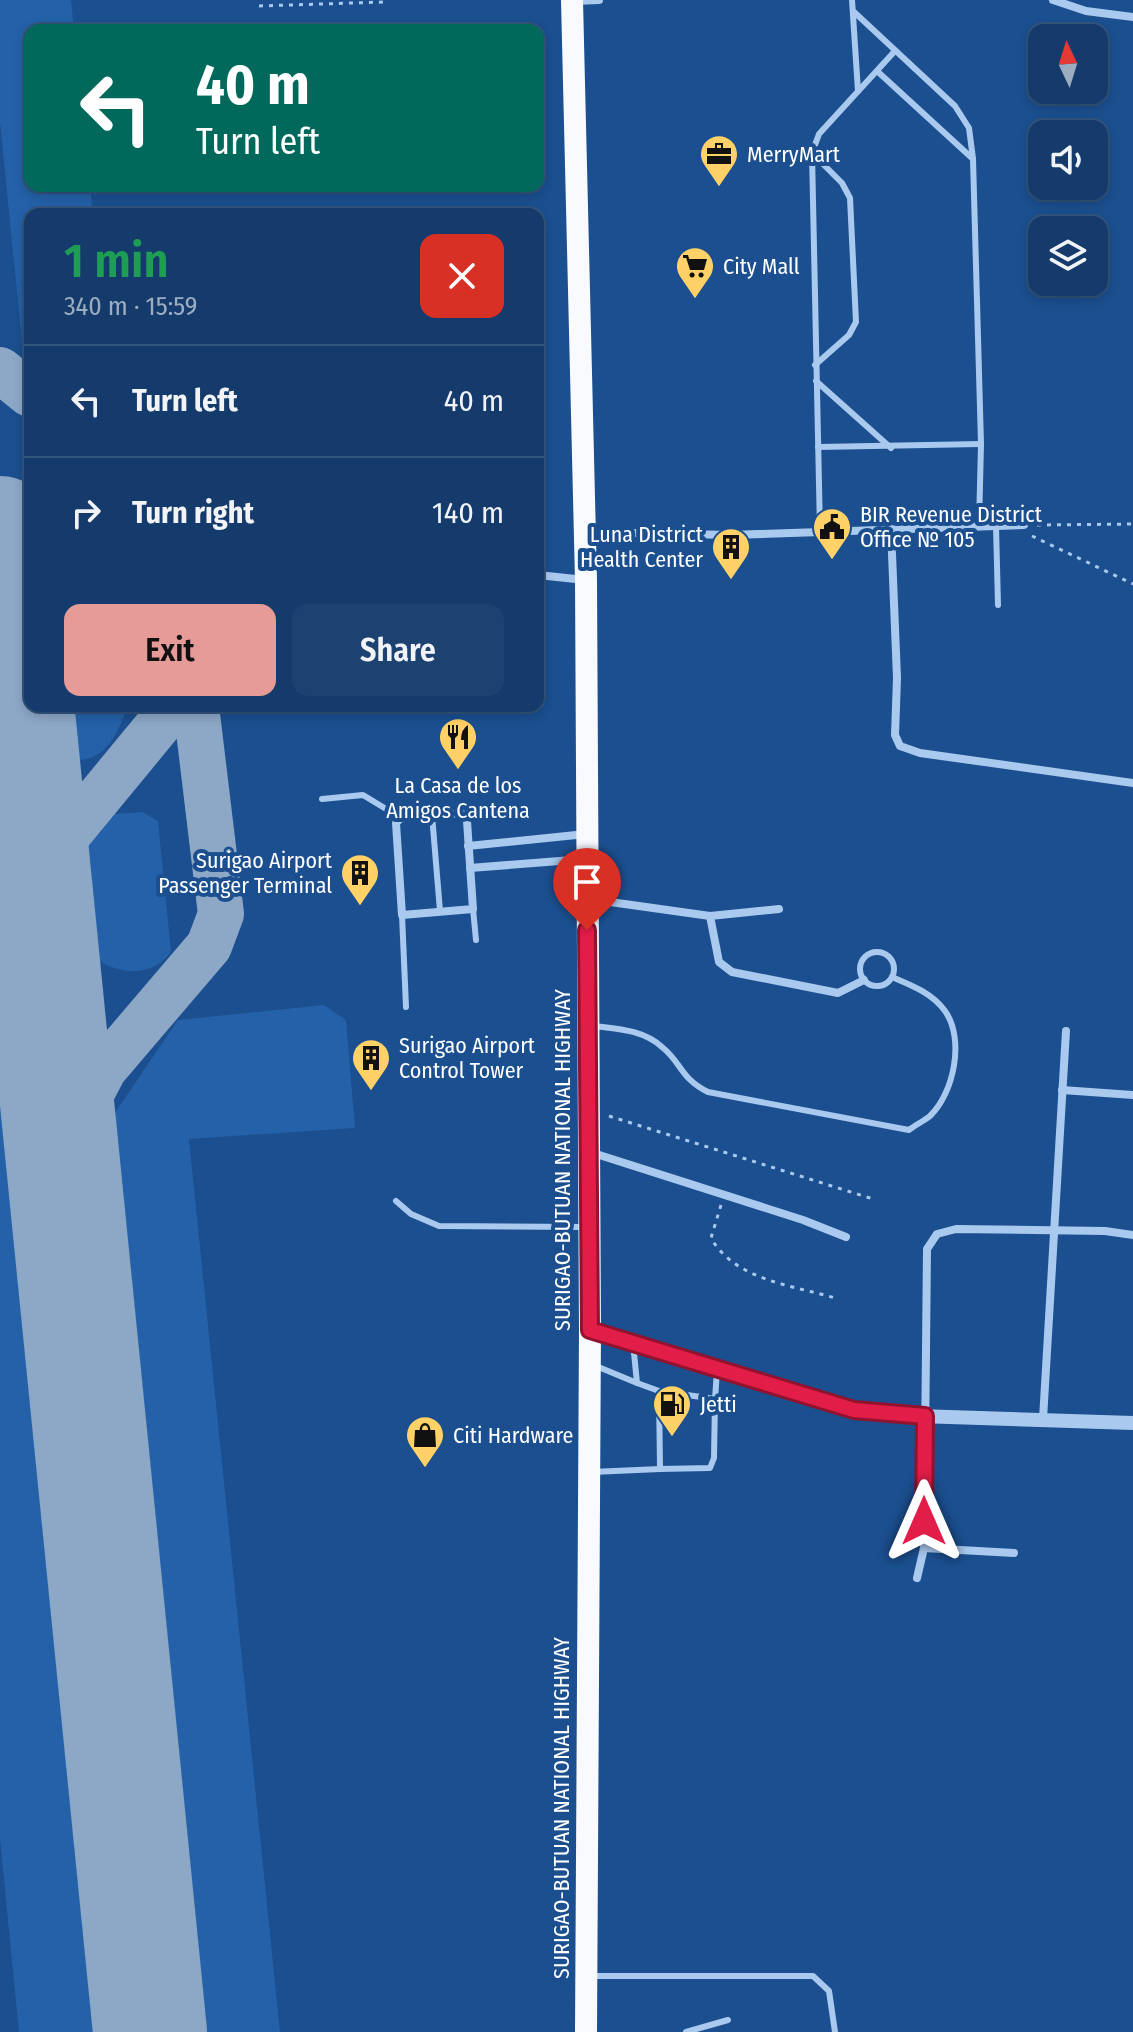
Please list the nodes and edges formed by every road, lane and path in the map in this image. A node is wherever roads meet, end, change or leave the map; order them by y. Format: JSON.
{"nodes":[{"id":1,"x":572,"y":0,"type":"edge"},
{"id":2,"x":599,"y":0,"type":"edge"},
{"id":3,"x":852,"y":0,"type":"edge"},
{"id":4,"x":1053,"y":0,"type":"edge"},
{"id":5,"x":384,"y":2,"type":"edge"},
{"id":6,"x":259,"y":6,"type":"dead end"},
{"id":7,"x":853,"y":11,"type":"junction"},
{"id":8,"x":1133,"y":17,"type":"edge"},
{"id":9,"x":894,"y":52,"type":"junction"},
{"id":10,"x":877,"y":71,"type":"junction"},
{"id":11,"x":858,"y":91,"type":"junction"},
{"id":12,"x":812,"y":153,"type":"junction"},
{"id":13,"x":973,"y":159,"type":"junction"},
{"id":14,"x":815,"y":365,"type":"junction"},
{"id":15,"x":816,"y":380,"type":"junction"},
{"id":16,"x":981,"y":444,"type":"junction"},
{"id":17,"x":818,"y":447,"type":"junction"},
{"id":18,"x":891,"y":448,"type":"junction"},
{"id":19,"x":1133,"y":524,"type":"edge"},
{"id":20,"x":1024,"y":525,"type":"joint"},
{"id":21,"x":979,"y":526,"type":"junction"},
{"id":22,"x":996,"y":526,"type":"junction"},
{"id":23,"x":1011,"y":526,"type":"junction"},
{"id":24,"x":891,"y":529,"type":"junction"},
{"id":25,"x":820,"y":531,"type":"junction"},
{"id":26,"x":585,"y":532,"type":"junction"},
{"id":27,"x":544,"y":576,"type":"edge"},
{"id":28,"x":586,"y":580,"type":"junction"},
{"id":29,"x":1133,"y":584,"type":"edge"},
{"id":30,"x":998,"y":605,"type":"dead end"},
{"id":31,"x":1133,"y":783,"type":"edge"},
{"id":32,"x":322,"y":799,"type":"dead end"},
{"id":33,"x":432,"y":815,"type":"junction"},
{"id":34,"x":401,"y":818,"type":"junction"},
{"id":35,"x":587,"y":834,"type":"junction"},
{"id":36,"x":468,"y":846,"type":"junction"},
{"id":37,"x":587,"y":859,"type":"junction"},
{"id":38,"x":470,"y":868,"type":"junction"},
{"id":39,"x":587,"y":899,"type":"junction"},
{"id":40,"x":473,"y":909,"type":"junction"},
{"id":41,"x":779,"y":909,"type":"dead end"},
{"id":42,"x":440,"y":911,"type":"junction"},
{"id":43,"x":402,"y":915,"type":"junction"},
{"id":44,"x":710,"y":916,"type":"junction"},
{"id":45,"x":476,"y":940,"type":"dead end"},
{"id":46,"x":892,"y":977,"type":"junction"},
{"id":47,"x":864,"y":980,"type":"junction"},
{"id":48,"x":406,"y":1007,"type":"dead end"},
{"id":49,"x":587,"y":1025,"type":"junction"},
{"id":50,"x":1066,"y":1031,"type":"dead end"},
{"id":51,"x":1062,"y":1090,"type":"junction"},
{"id":52,"x":1133,"y":1095,"type":"edge"},
{"id":53,"x":587,"y":1109,"type":"junction"},
{"id":54,"x":588,"y":1152,"type":"junction"},
{"id":55,"x":724,"y":1194,"type":"junction"},
{"id":56,"x":873,"y":1199,"type":"dead end"},
{"id":57,"x":396,"y":1201,"type":"dead end"},
{"id":58,"x":588,"y":1227,"type":"junction"},
{"id":59,"x":1052,"y":1232,"type":"junction"},
{"id":60,"x":1133,"y":1235,"type":"edge"},
{"id":61,"x":846,"y":1237,"type":"dead end"},
{"id":62,"x":835,"y":1298,"type":"dead end"},
{"id":63,"x":590,"y":1330,"type":"junction"},
{"id":64,"x":633,"y":1343,"type":"junction"},
{"id":65,"x":589,"y":1364,"type":"junction"},
{"id":66,"x":717,"y":1368,"type":"junction"},
{"id":67,"x":637,"y":1383,"type":"junction"},
{"id":68,"x":659,"y":1391,"type":"junction"},
{"id":69,"x":715,"y":1399,"type":"junction"},
{"id":70,"x":925,"y":1416,"type":"junction"},
{"id":71,"x":1043,"y":1419,"type":"junction"},
{"id":72,"x":1133,"y":1423,"type":"edge"},
{"id":73,"x":660,"y":1469,"type":"junction"},
{"id":74,"x":588,"y":1472,"type":"junction"},
{"id":75,"x":924,"y":1548,"type":"junction"},
{"id":76,"x":1014,"y":1553,"type":"dead end"},
{"id":77,"x":917,"y":1578,"type":"dead end"},
{"id":78,"x":586,"y":1976,"type":"junction"},
{"id":79,"x":728,"y":2020,"type":"dead end"},
{"id":80,"x":586,"y":2032,"type":"edge"},
{"id":81,"x":686,"y":2032,"type":"edge"},
{"id":82,"x":835,"y":2032,"type":"edge"}],
"edges":[{"from":1,"to":2,"type":"street"},
{"from":1,"to":26,"type":"highway","name":"SURIGAO-BUTUAN NATIONAL HIGHWAY"},
{"from":3,"to":7,"type":"lane"},
{"from":4,"to":8,"type":"street"},
{"from":5,"to":6,"type":"path"},
{"from":7,"to":9,"type":"lane"},
{"from":7,"to":11,"type":"lane"},
{"from":9,"to":10,"type":"lane"},
{"from":9,"to":13,"type":"lane"},
{"from":10,"to":11,"type":"lane"},
{"from":10,"to":13,"type":"lane"},
{"from":11,"to":12,"type":"lane"},
{"from":12,"to":14,"type":"lane"},
{"from":12,"to":14,"type":"lane"},
{"from":13,"to":16,"type":"lane"},
{"from":14,"to":15,"type":"lane"},
{"from":15,"to":17,"type":"lane"},
{"from":15,"to":18,"type":"lane"},
{"from":16,"to":18,"type":"lane"},
{"from":16,"to":21,"type":"lane"},
{"from":17,"to":18,"type":"lane"},
{"from":17,"to":25,"type":"lane"},
{"from":19,"to":20,"type":"path"},
{"from":20,"to":23,"type":"street"},
{"from":21,"to":22,"type":"street"},
{"from":21,"to":24,"type":"street"},
{"from":22,"to":23,"type":"street"},
{"from":22,"to":30,"type":"lane"},
{"from":23,"to":29,"type":"path"},
{"from":24,"to":25,"type":"street"},
{"from":24,"to":31,"type":"street"},
{"from":25,"to":26,"type":"street"},
{"from":26,"to":28,"type":"highway","name":"SURIGAO-BUTUAN NATIONAL HIGHWAY"},
{"from":27,"to":28,"type":"street"},
{"from":28,"to":35,"type":"highway","name":"SURIGAO-BUTUAN NATIONAL HIGHWAY"},
{"from":32,"to":34,"type":"lane"},
{"from":33,"to":34,"type":"street"},
{"from":33,"to":36,"type":"street"},
{"from":33,"to":42,"type":"lane"},
{"from":34,"to":43,"type":"street"},
{"from":35,"to":36,"type":"street"},
{"from":35,"to":37,"type":"highway","name":"SURIGAO-BUTUAN NATIONAL HIGHWAY"},
{"from":36,"to":38,"type":"street"},
{"from":37,"to":38,"type":"street"},
{"from":37,"to":39,"type":"highway","name":"SURIGAO-BUTUAN NATIONAL HIGHWAY"},
{"from":38,"to":40,"type":"street"},
{"from":39,"to":44,"type":"street"},
{"from":39,"to":49,"type":"highway","name":"SURIGAO-BUTUAN NATIONAL HIGHWAY"},
{"from":40,"to":42,"type":"street"},
{"from":40,"to":45,"type":"lane"},
{"from":41,"to":44,"type":"street"},
{"from":42,"to":43,"type":"street"},
{"from":43,"to":48,"type":"lane"},
{"from":44,"to":47,"type":"street"},
{"from":46,"to":47,"type":"lane"},
{"from":46,"to":47,"type":"lane"},
{"from":46,"to":49,"type":"lane"},
{"from":49,"to":53,"type":"highway","name":"SURIGAO-BUTUAN NATIONAL HIGHWAY"},
{"from":50,"to":51,"type":"street"},
{"from":51,"to":52,"type":"street"},
{"from":51,"to":59,"type":"street"},
{"from":53,"to":54,"type":"highway","name":"SURIGAO-BUTUAN NATIONAL HIGHWAY"},
{"from":53,"to":56,"type":"path"},
{"from":54,"to":55,"type":"street"},
{"from":54,"to":58,"type":"highway","name":"SURIGAO-BUTUAN NATIONAL HIGHWAY"},
{"from":55,"to":61,"type":"street"},
{"from":55,"to":62,"type":"path"},
{"from":57,"to":58,"type":"lane"},
{"from":58,"to":63,"type":"highway","name":"SURIGAO-BUTUAN NATIONAL HIGHWAY"},
{"from":59,"to":60,"type":"street"},
{"from":59,"to":70,"type":"street"},
{"from":59,"to":71,"type":"street"},
{"from":63,"to":64,"type":"street"},
{"from":63,"to":65,"type":"highway","name":"SURIGAO-BUTUAN NATIONAL HIGHWAY"},
{"from":64,"to":66,"type":"street"},
{"from":64,"to":67,"type":"lane"},
{"from":65,"to":67,"type":"lane"},
{"from":65,"to":74,"type":"highway","name":"SURIGAO-BUTUAN NATIONAL HIGHWAY"},
{"from":66,"to":69,"type":"lane"},
{"from":66,"to":70,"type":"street"},
{"from":67,"to":68,"type":"lane"},
{"from":68,"to":69,"type":"lane"},
{"from":68,"to":73,"type":"lane"},
{"from":69,"to":73,"type":"lane"},
{"from":70,"to":71,"type":"street"},
{"from":70,"to":75,"type":"street"},
{"from":71,"to":72,"type":"street"},
{"from":73,"to":74,"type":"lane"},
{"from":74,"to":78,"type":"highway","name":"SURIGAO-BUTUAN NATIONAL HIGHWAY"},
{"from":75,"to":76,"type":"street"},
{"from":75,"to":77,"type":"street"},
{"from":78,"to":80,"type":"highway","name":"SURIGAO-BUTUAN NATIONAL HIGHWAY"},
{"from":78,"to":82,"type":"lane"},
{"from":79,"to":81,"type":"lane"}]}
